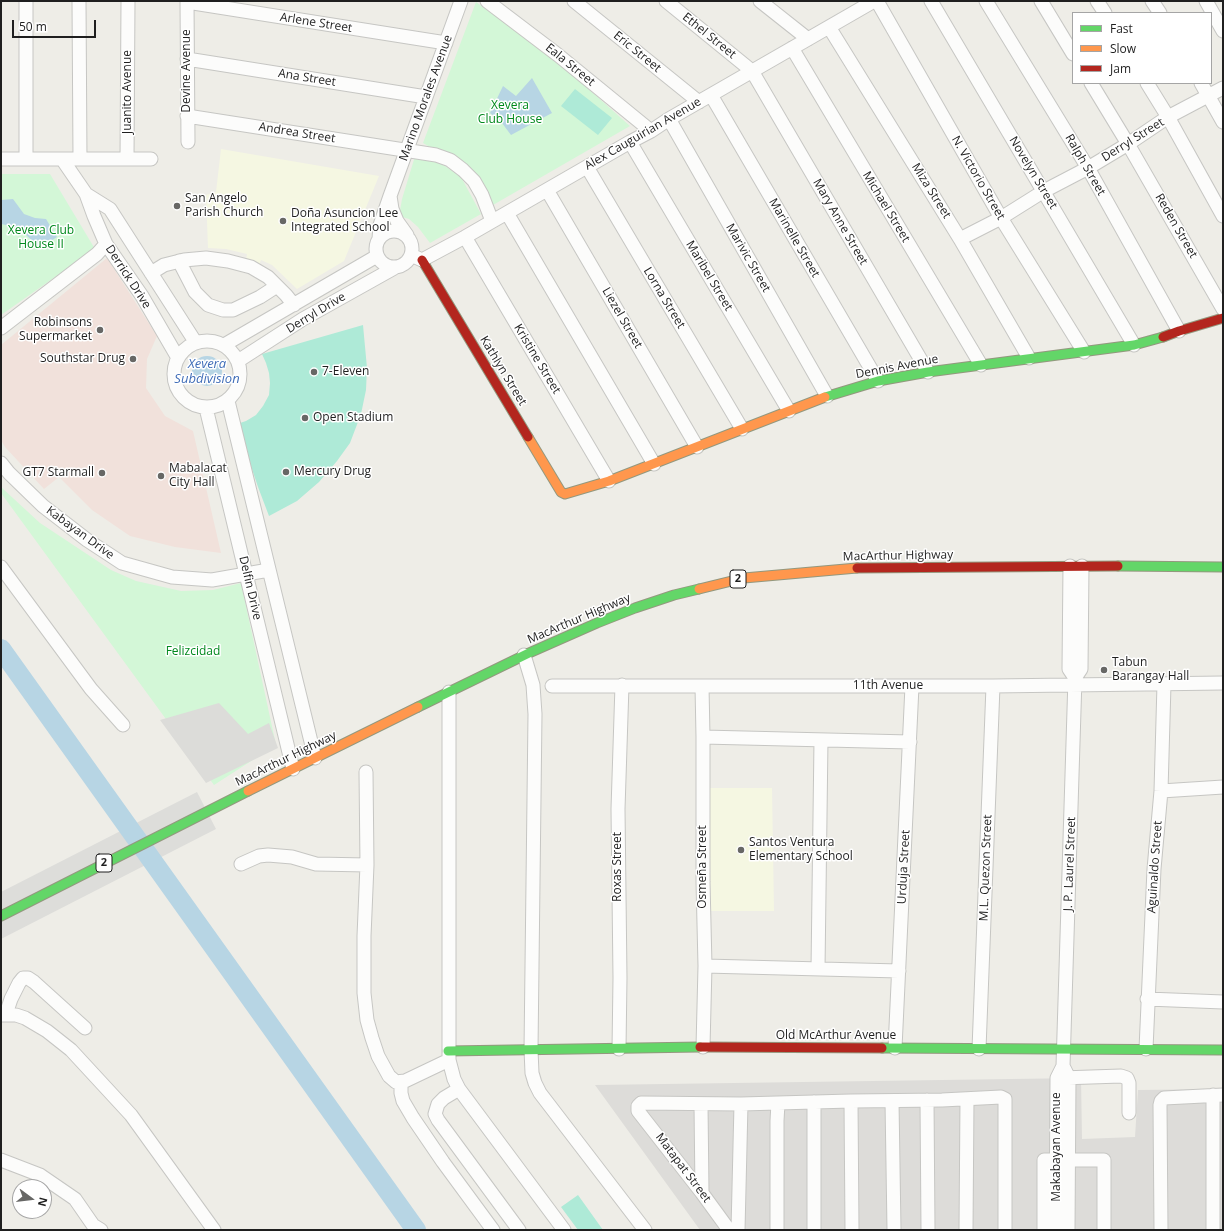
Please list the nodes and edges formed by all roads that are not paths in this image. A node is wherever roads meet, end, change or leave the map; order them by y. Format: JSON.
{"nodes":[{"id":1,"x":26,"y":1,"type":"edge"},
{"id":2,"x":79,"y":1,"type":"edge"},
{"id":3,"x":128,"y":1,"type":"edge"},
{"id":4,"x":187,"y":1,"type":"edge"},
{"id":5,"x":461,"y":1,"type":"edge"},
{"id":6,"x":487,"y":1,"type":"edge"},
{"id":7,"x":574,"y":1,"type":"edge"},
{"id":8,"x":666,"y":1,"type":"edge"},
{"id":9,"x":760,"y":1,"type":"edge"},
{"id":10,"x":877,"y":1,"type":"edge"},
{"id":11,"x":931,"y":1,"type":"edge"},
{"id":12,"x":986,"y":1,"type":"edge"},
{"id":13,"x":1041,"y":1,"type":"edge"},
{"id":14,"x":1098,"y":1,"type":"edge"},
{"id":15,"x":1152,"y":1,"type":"edge"},
{"id":16,"x":1206,"y":1,"type":"edge"},
{"id":17,"x":865,"y":3,"type":"edge"},
{"id":18,"x":1104,"y":12,"type":"edge"},
{"id":19,"x":1159,"y":12,"type":"edge"},
{"id":20,"x":830,"y":27,"type":"junction"},
{"id":21,"x":1223,"y":30,"type":"edge"},
{"id":22,"x":808,"y":39,"type":"junction"},
{"id":23,"x":446,"y":44,"type":"junction"},
{"id":24,"x":792,"y":48,"type":"junction"},
{"id":25,"x":1072,"y":52,"type":"edge"},
{"id":26,"x":187,"y":59,"type":"junction"},
{"id":27,"x":752,"y":71,"type":"junction"},
{"id":28,"x":1092,"y":84,"type":"edge"},
{"id":29,"x":1148,"y":84,"type":"edge"},
{"id":30,"x":1202,"y":84,"type":"edge"},
{"id":31,"x":1223,"y":88,"type":"edge"},
{"id":32,"x":711,"y":95,"type":"junction"},
{"id":33,"x":1209,"y":96,"type":"junction"},
{"id":34,"x":426,"y":97,"type":"junction"},
{"id":35,"x":699,"y":102,"type":"junction"},
{"id":36,"x":187,"y":116,"type":"junction"},
{"id":37,"x":1168,"y":118,"type":"junction"},
{"id":38,"x":669,"y":119,"type":"junction"},
{"id":39,"x":1223,"y":122,"type":"edge"},
{"id":40,"x":651,"y":131,"type":"junction"},
{"id":41,"x":188,"y":142,"type":"dead end"},
{"id":42,"x":630,"y":142,"type":"junction"},
{"id":43,"x":1128,"y":144,"type":"junction"},
{"id":44,"x":406,"y":150,"type":"junction"},
{"id":45,"x":1,"y":159,"type":"edge"},
{"id":46,"x":26,"y":159,"type":"junction"},
{"id":47,"x":62,"y":159,"type":"junction"},
{"id":48,"x":80,"y":159,"type":"junction"},
{"id":49,"x":127,"y":159,"type":"junction"},
{"id":50,"x":151,"y":159,"type":"dead end"},
{"id":51,"x":587,"y":167,"type":"junction"},
{"id":52,"x":1088,"y":168,"type":"junction"},
{"id":53,"x":547,"y":190,"type":"junction"},
{"id":54,"x":1044,"y":191,"type":"junction"},
{"id":55,"x":86,"y":194,"type":"junction"},
{"id":56,"x":390,"y":196,"type":"junction"},
{"id":57,"x":506,"y":213,"type":"junction"},
{"id":58,"x":1223,"y":216,"type":"edge"},
{"id":59,"x":1001,"y":218,"type":"junction"},
{"id":60,"x":492,"y":221,"type":"junction"},
{"id":61,"x":407,"y":235,"type":"junction"},
{"id":62,"x":465,"y":237,"type":"junction"},
{"id":63,"x":379,"y":238,"type":"junction"},
{"id":64,"x":960,"y":239,"type":"junction"},
{"id":65,"x":106,"y":244,"type":"junction"},
{"id":66,"x":377,"y":256,"type":"junction"},
{"id":67,"x":416,"y":258,"type":"junction"},
{"id":68,"x":179,"y":261,"type":"junction"},
{"id":69,"x":396,"y":267,"type":"junction"},
{"id":70,"x":151,"y":273,"type":"junction"},
{"id":71,"x":277,"y":286,"type":"junction"},
{"id":72,"x":294,"y":305,"type":"junction"},
{"id":73,"x":1223,"y":309,"type":"edge"},
{"id":74,"x":1223,"y":318,"type":"edge"},
{"id":75,"x":1,"y":328,"type":"edge"},
{"id":76,"x":1179,"y":331,"type":"junction"},
{"id":77,"x":196,"y":343,"type":"junction"},
{"id":78,"x":224,"y":345,"type":"junction"},
{"id":79,"x":1134,"y":345,"type":"junction"},
{"id":80,"x":1084,"y":352,"type":"junction"},
{"id":81,"x":178,"y":358,"type":"junction"},
{"id":82,"x":1028,"y":358,"type":"junction"},
{"id":83,"x":238,"y":361,"type":"junction"},
{"id":84,"x":980,"y":365,"type":"junction"},
{"id":85,"x":928,"y":372,"type":"junction"},
{"id":86,"x":878,"y":381,"type":"junction"},
{"id":87,"x":827,"y":396,"type":"junction"},
{"id":88,"x":228,"y":401,"type":"junction"},
{"id":89,"x":206,"y":408,"type":"junction"},
{"id":90,"x":789,"y":411,"type":"junction"},
{"id":91,"x":742,"y":429,"type":"junction"},
{"id":92,"x":697,"y":447,"type":"junction"},
{"id":93,"x":1,"y":462,"type":"edge"},
{"id":94,"x":654,"y":464,"type":"junction"},
{"id":95,"x":609,"y":481,"type":"junction"},
{"id":96,"x":565,"y":494,"type":"joint"},
{"id":97,"x":1076,"y":566,"type":"junction"},
{"id":98,"x":1,"y":567,"type":"edge"},
{"id":99,"x":1223,"y":567,"type":"edge"},
{"id":100,"x":269,"y":570,"type":"junction"},
{"id":101,"x":247,"y":574,"type":"junction"},
{"id":102,"x":524,"y":655,"type":"junction"},
{"id":103,"x":1075,"y":682,"type":"junction"},
{"id":104,"x":1223,"y":683,"type":"edge"},
{"id":105,"x":1164,"y":684,"type":"junction"},
{"id":106,"x":622,"y":685,"type":"junction"},
{"id":107,"x":552,"y":686,"type":"dead end"},
{"id":108,"x":702,"y":686,"type":"junction"},
{"id":109,"x":912,"y":686,"type":"junction"},
{"id":110,"x":993,"y":686,"type":"junction"},
{"id":111,"x":449,"y":692,"type":"junction"},
{"id":112,"x":123,"y":725,"type":"dead end"},
{"id":113,"x":703,"y":737,"type":"junction"},
{"id":114,"x":821,"y":740,"type":"junction"},
{"id":115,"x":910,"y":742,"type":"junction"},
{"id":116,"x":315,"y":758,"type":"junction"},
{"id":117,"x":293,"y":769,"type":"junction"},
{"id":118,"x":366,"y":772,"type":"dead end"},
{"id":119,"x":1223,"y":788,"type":"edge"},
{"id":120,"x":1161,"y":791,"type":"junction"},
{"id":121,"x":241,"y":864,"type":"dead end"},
{"id":122,"x":367,"y":865,"type":"junction"},
{"id":123,"x":1,"y":916,"type":"edge"},
{"id":124,"x":705,"y":966,"type":"junction"},
{"id":125,"x":818,"y":969,"type":"junction"},
{"id":126,"x":899,"y":971,"type":"junction"},
{"id":127,"x":1147,"y":999,"type":"junction"},
{"id":128,"x":1223,"y":1002,"type":"edge"},
{"id":129,"x":3,"y":1015,"type":"edge"},
{"id":130,"x":85,"y":1028,"type":"dead end"},
{"id":131,"x":703,"y":1047,"type":"junction"},
{"id":132,"x":895,"y":1048,"type":"junction"},
{"id":133,"x":619,"y":1049,"type":"junction"},
{"id":134,"x":979,"y":1049,"type":"junction"},
{"id":135,"x":1064,"y":1049,"type":"junction"},
{"id":136,"x":1146,"y":1049,"type":"junction"},
{"id":137,"x":531,"y":1050,"type":"junction"},
{"id":138,"x":1223,"y":1050,"type":"edge"},
{"id":139,"x":449,"y":1055,"type":"junction"},
{"id":140,"x":1063,"y":1074,"type":"junction"},
{"id":141,"x":401,"y":1082,"type":"junction"},
{"id":142,"x":459,"y":1089,"type":"junction"},
{"id":143,"x":1218,"y":1095,"type":"edge"},
{"id":144,"x":967,"y":1099,"type":"junction"},
{"id":145,"x":927,"y":1100,"type":"junction"},
{"id":146,"x":851,"y":1101,"type":"junction"},
{"id":147,"x":892,"y":1101,"type":"junction"},
{"id":148,"x":814,"y":1102,"type":"junction"},
{"id":149,"x":778,"y":1103,"type":"junction"},
{"id":150,"x":701,"y":1104,"type":"junction"},
{"id":151,"x":741,"y":1104,"type":"junction"},
{"id":152,"x":1130,"y":1114,"type":"dead end"},
{"id":153,"x":1,"y":1160,"type":"edge"},
{"id":154,"x":1062,"y":1160,"type":"junction"},
{"id":155,"x":702,"y":1193,"type":"junction"},
{"id":156,"x":101,"y":1230,"type":"edge"},
{"id":157,"x":214,"y":1230,"type":"edge"},
{"id":158,"x":493,"y":1230,"type":"edge"},
{"id":159,"x":519,"y":1230,"type":"edge"},
{"id":160,"x":564,"y":1230,"type":"edge"},
{"id":161,"x":645,"y":1230,"type":"edge"},
{"id":162,"x":729,"y":1230,"type":"edge"},
{"id":163,"x":738,"y":1230,"type":"edge"},
{"id":164,"x":777,"y":1230,"type":"edge"},
{"id":165,"x":814,"y":1230,"type":"edge"},
{"id":166,"x":852,"y":1230,"type":"edge"},
{"id":167,"x":894,"y":1230,"type":"edge"},
{"id":168,"x":928,"y":1230,"type":"edge"},
{"id":169,"x":966,"y":1230,"type":"edge"},
{"id":170,"x":1005,"y":1230,"type":"edge"},
{"id":171,"x":1044,"y":1230,"type":"edge"},
{"id":172,"x":1056,"y":1230,"type":"edge"},
{"id":173,"x":1068,"y":1230,"type":"edge"},
{"id":174,"x":1104,"y":1230,"type":"edge"},
{"id":175,"x":1161,"y":1230,"type":"edge"},
{"id":176,"x":1213,"y":1230,"type":"edge"}],
"edges":[{"from":1,"to":46,"type":"street"},
{"from":2,"to":48,"type":"street"},
{"from":3,"to":49,"type":"street","name":"Juanito Avenue"},
{"from":4,"to":23,"type":"street","name":"Arlene Street"},
{"from":4,"to":26,"type":"street","name":"Devine Avenue"},
{"from":5,"to":23,"type":"street","name":"Marino Morales Avenue"},
{"from":6,"to":40,"type":"street","name":"Eala Street"},
{"from":7,"to":35,"type":"street","name":"Eric Street"},
{"from":8,"to":27,"type":"street","name":"Ethel Street"},
{"from":9,"to":22,"type":"street"},
{"from":10,"to":59,"type":"street","name":"N. Victorio Street"},
{"from":11,"to":54,"type":"street","name":"Novelyn Street"},
{"from":12,"to":52,"type":"street","name":"Ralph Street"},
{"from":13,"to":25,"type":"street"},
{"from":14,"to":18,"type":"street"},
{"from":15,"to":19,"type":"street"},
{"from":16,"to":21,"type":"street"},
{"from":17,"to":20,"type":"street","name":"Alex Cauguirian Avenue"},
{"from":20,"to":22,"type":"street","name":"Alex Cauguirian Avenue"},
{"from":20,"to":64,"type":"street","name":"Miza Street"},
{"from":22,"to":24,"type":"street","name":"Alex Cauguirian Avenue"},
{"from":23,"to":34,"type":"street","name":"Marino Morales Avenue"},
{"from":24,"to":27,"type":"street","name":"Alex Cauguirian Avenue"},
{"from":24,"to":84,"type":"street","name":"Michael Street"},
{"from":26,"to":34,"type":"street","name":"Ana Street"},
{"from":26,"to":36,"type":"street","name":"Devine Avenue"},
{"from":27,"to":32,"type":"street","name":"Alex Cauguirian Avenue"},
{"from":27,"to":85,"type":"street","name":"Mary Anne Street"},
{"from":28,"to":43,"type":"street","name":"Reden Street"},
{"from":29,"to":37,"type":"street"},
{"from":30,"to":33,"type":"street"},
{"from":31,"to":33,"type":"street","name":"Derryl Street"},
{"from":32,"to":35,"type":"street","name":"Alex Cauguirian Avenue"},
{"from":32,"to":86,"type":"street","name":"Marinelle Street"},
{"from":33,"to":37,"type":"street","name":"Derryl Street"},
{"from":33,"to":39,"type":"street"},
{"from":34,"to":44,"type":"street","name":"Marino Morales Avenue"},
{"from":35,"to":38,"type":"street","name":"Alex Cauguirian Avenue"},
{"from":36,"to":41,"type":"street","name":"Devine Avenue"},
{"from":36,"to":44,"type":"street","name":"Andrea Street"},
{"from":37,"to":43,"type":"street","name":"Derryl Street"},
{"from":37,"to":58,"type":"street"},
{"from":38,"to":40,"type":"street","name":"Alex Cauguirian Avenue"},
{"from":38,"to":87,"type":"street","name":"Marivic Street"},
{"from":40,"to":42,"type":"street","name":"Alex Cauguirian Avenue"},
{"from":42,"to":51,"type":"street","name":"Alex Cauguirian Avenue"},
{"from":42,"to":90,"type":"street","name":"Maribel Street"},
{"from":43,"to":52,"type":"street","name":"Derryl Street"},
{"from":43,"to":73,"type":"street","name":"Reden Street"},
{"from":44,"to":56,"type":"street","name":"Marino Morales Avenue"},
{"from":44,"to":60,"type":"street","name":"Andrea Street"},
{"from":45,"to":46,"type":"street"},
{"from":46,"to":47,"type":"street"},
{"from":47,"to":48,"type":"street"},
{"from":47,"to":55,"type":"street","name":"Derrick Drive"},
{"from":48,"to":49,"type":"street"},
{"from":49,"to":50,"type":"street"},
{"from":51,"to":53,"type":"street","name":"Alex Cauguirian Avenue"},
{"from":51,"to":91,"type":"street","name":"Lorna Street"},
{"from":52,"to":54,"type":"street","name":"Derryl Street"},
{"from":52,"to":76,"type":"street","name":"Ralph Street"},
{"from":53,"to":57,"type":"street","name":"Alex Cauguirian Avenue"},
{"from":53,"to":92,"type":"street","name":"Liezel Street"},
{"from":54,"to":59,"type":"street","name":"Derryl Street"},
{"from":54,"to":79,"type":"street","name":"Novelyn Street"},
{"from":55,"to":65,"type":"street","name":"Derrick Drive"},
{"from":55,"to":70,"type":"street","name":"Derrick Drive"},
{"from":56,"to":61,"type":"street"},
{"from":56,"to":63,"type":"street","name":"Marino Morales Avenue"},
{"from":57,"to":60,"type":"street","name":"Alex Cauguirian Avenue"},
{"from":57,"to":94,"type":"street"},
{"from":59,"to":64,"type":"street","name":"Derryl Street"},
{"from":59,"to":80,"type":"street","name":"N. Victorio Street"},
{"from":60,"to":62,"type":"street","name":"Alex Cauguirian Avenue"},
{"from":61,"to":63,"type":"street"},
{"from":61,"to":67,"type":"street"},
{"from":62,"to":67,"type":"street","name":"Alex Cauguirian Avenue"},
{"from":62,"to":95,"type":"street","name":"Kristine Street"},
{"from":63,"to":66,"type":"street"},
{"from":64,"to":82,"type":"street","name":"Miza Street"},
{"from":65,"to":75,"type":"street"},
{"from":65,"to":81,"type":"street","name":"Derrick Drive"},
{"from":66,"to":69,"type":"street"},
{"from":66,"to":72,"type":"street","name":"Derryl Drive"},
{"from":67,"to":69,"type":"street"},
{"from":67,"to":96,"type":"main road","name":"Kathlyn Street"},
{"from":68,"to":70,"type":"street"},
{"from":68,"to":71,"type":"street"},
{"from":68,"to":71,"type":"street"},
{"from":69,"to":83,"type":"street","name":"Derryl Drive"},
{"from":70,"to":77,"type":"street","name":"Derrick Drive"},
{"from":71,"to":72,"type":"street"},
{"from":72,"to":78,"type":"street","name":"Derryl Drive"},
{"from":74,"to":76,"type":"main road","name":"Dennis Avenue"},
{"from":76,"to":79,"type":"main road","name":"Dennis Avenue"},
{"from":77,"to":78,"type":"street"},
{"from":77,"to":81,"type":"street"},
{"from":78,"to":83,"type":"street"},
{"from":79,"to":80,"type":"main road","name":"Dennis Avenue"},
{"from":80,"to":82,"type":"main road","name":"Dennis Avenue"},
{"from":81,"to":89,"type":"street"},
{"from":82,"to":84,"type":"main road","name":"Dennis Avenue"},
{"from":83,"to":88,"type":"street"},
{"from":84,"to":85,"type":"main road","name":"Dennis Avenue"},
{"from":85,"to":86,"type":"main road","name":"Dennis Avenue"},
{"from":86,"to":87,"type":"main road","name":"Dennis Avenue"},
{"from":87,"to":90,"type":"main road","name":"Dennis Avenue"},
{"from":88,"to":89,"type":"street"},
{"from":88,"to":100,"type":"street","name":"Delfin Drive"},
{"from":89,"to":101,"type":"street","name":"Delfin Drive"},
{"from":90,"to":91,"type":"main road","name":"Dennis Avenue"},
{"from":91,"to":92,"type":"main road","name":"Dennis Avenue"},
{"from":92,"to":94,"type":"main road","name":"Dennis Avenue"},
{"from":93,"to":101,"type":"street","name":"Kabayan Drive"},
{"from":94,"to":95,"type":"main road","name":"Dennis Avenue"},
{"from":95,"to":96,"type":"main road","name":"Dennis Avenue"},
{"from":97,"to":99,"type":"main road","name":"MacArthur Highway","number":"2"},
{"from":97,"to":102,"type":"main road","name":"MacArthur Highway","number":"2"},
{"from":97,"to":103,"type":"street","name":"J. P. Laurel Street"},
{"from":98,"to":112,"type":"street"},
{"from":100,"to":101,"type":"street","name":"Kabayan Drive"},
{"from":100,"to":116,"type":"street","name":"Delfin Drive"},
{"from":101,"to":117,"type":"street","name":"Delfin Drive"},
{"from":102,"to":111,"type":"main road","name":"MacArthur Highway","number":"2"},
{"from":102,"to":137,"type":"street"},
{"from":103,"to":105,"type":"street","name":"11th Avenue"},
{"from":103,"to":110,"type":"street","name":"11th Avenue"},
{"from":103,"to":135,"type":"street","name":"J. P. Laurel Street"},
{"from":104,"to":105,"type":"street","name":"11th Avenue"},
{"from":105,"to":120,"type":"street","name":"Aguinaldo Street"},
{"from":106,"to":107,"type":"street","name":"11th Avenue"},
{"from":106,"to":108,"type":"street","name":"11th Avenue"},
{"from":106,"to":133,"type":"street","name":"Roxas Street"},
{"from":108,"to":109,"type":"street","name":"11th Avenue"},
{"from":108,"to":113,"type":"street","name":"Osmeña Street"},
{"from":109,"to":110,"type":"street","name":"11th Avenue"},
{"from":109,"to":115,"type":"street","name":"Urduja Street"},
{"from":110,"to":134,"type":"street","name":"M.L. Quezon Street"},
{"from":111,"to":116,"type":"main road","name":"MacArthur Highway","number":"2"},
{"from":111,"to":139,"type":"street"},
{"from":113,"to":114,"type":"street"},
{"from":113,"to":124,"type":"street","name":"Osmeña Street"},
{"from":114,"to":115,"type":"street"},
{"from":114,"to":125,"type":"street"},
{"from":115,"to":126,"type":"street","name":"Urduja Street"},
{"from":116,"to":117,"type":"main road","name":"MacArthur Highway","number":"2"},
{"from":117,"to":123,"type":"main road","name":"MacArthur Highway","number":"2"},
{"from":118,"to":122,"type":"street"},
{"from":119,"to":120,"type":"street"},
{"from":120,"to":127,"type":"street","name":"Aguinaldo Street"},
{"from":121,"to":122,"type":"street"},
{"from":122,"to":141,"type":"street"},
{"from":124,"to":125,"type":"street"},
{"from":124,"to":131,"type":"street","name":"Osmeña Street"},
{"from":125,"to":126,"type":"street"},
{"from":126,"to":132,"type":"street","name":"Urduja Street"},
{"from":127,"to":128,"type":"street"},
{"from":127,"to":136,"type":"street","name":"Aguinaldo Street"},
{"from":129,"to":130,"type":"street"},
{"from":129,"to":157,"type":"street"},
{"from":131,"to":132,"type":"main road","name":"Old McArthur Avenue"},
{"from":131,"to":133,"type":"main road","name":"Old McArthur Avenue"},
{"from":132,"to":134,"type":"main road","name":"Old McArthur Avenue"},
{"from":133,"to":137,"type":"main road","name":"Old McArthur Avenue"},
{"from":134,"to":135,"type":"main road","name":"Old McArthur Avenue"},
{"from":135,"to":136,"type":"main road","name":"Old McArthur Avenue"},
{"from":135,"to":140,"type":"street","name":"Makabayan Avenue"},
{"from":136,"to":138,"type":"main road","name":"Old McArthur Avenue"},
{"from":137,"to":139,"type":"main road","name":"Old McArthur Avenue"},
{"from":137,"to":161,"type":"street"},
{"from":139,"to":141,"type":"street"},
{"from":139,"to":142,"type":"street"},
{"from":140,"to":152,"type":"street"},
{"from":140,"to":154,"type":"street","name":"Makabayan Avenue"},
{"from":141,"to":158,"type":"street"},
{"from":142,"to":159,"type":"street"},
{"from":142,"to":160,"type":"street"},
{"from":143,"to":175,"type":"street"},
{"from":143,"to":176,"type":"street"},
{"from":144,"to":145,"type":"street"},
{"from":144,"to":169,"type":"street"},
{"from":144,"to":170,"type":"street"},
{"from":145,"to":147,"type":"street"},
{"from":145,"to":168,"type":"street"},
{"from":146,"to":147,"type":"street"},
{"from":146,"to":148,"type":"street"},
{"from":146,"to":166,"type":"street"},
{"from":147,"to":167,"type":"street"},
{"from":148,"to":149,"type":"street"},
{"from":148,"to":165,"type":"street"},
{"from":149,"to":151,"type":"street"},
{"from":149,"to":164,"type":"street"},
{"from":150,"to":151,"type":"street"},
{"from":150,"to":155,"type":"street"},
{"from":150,"to":155,"type":"street","name":"Matapat Street"},
{"from":151,"to":163,"type":"street"},
{"from":153,"to":156,"type":"street"},
{"from":154,"to":171,"type":"street"},
{"from":154,"to":172,"type":"street","name":"Makabayan Avenue"},
{"from":154,"to":173,"type":"street","name":"Makabayan Avenue"},
{"from":154,"to":174,"type":"street"},
{"from":155,"to":162,"type":"street","name":"Matapat Street"}]}
